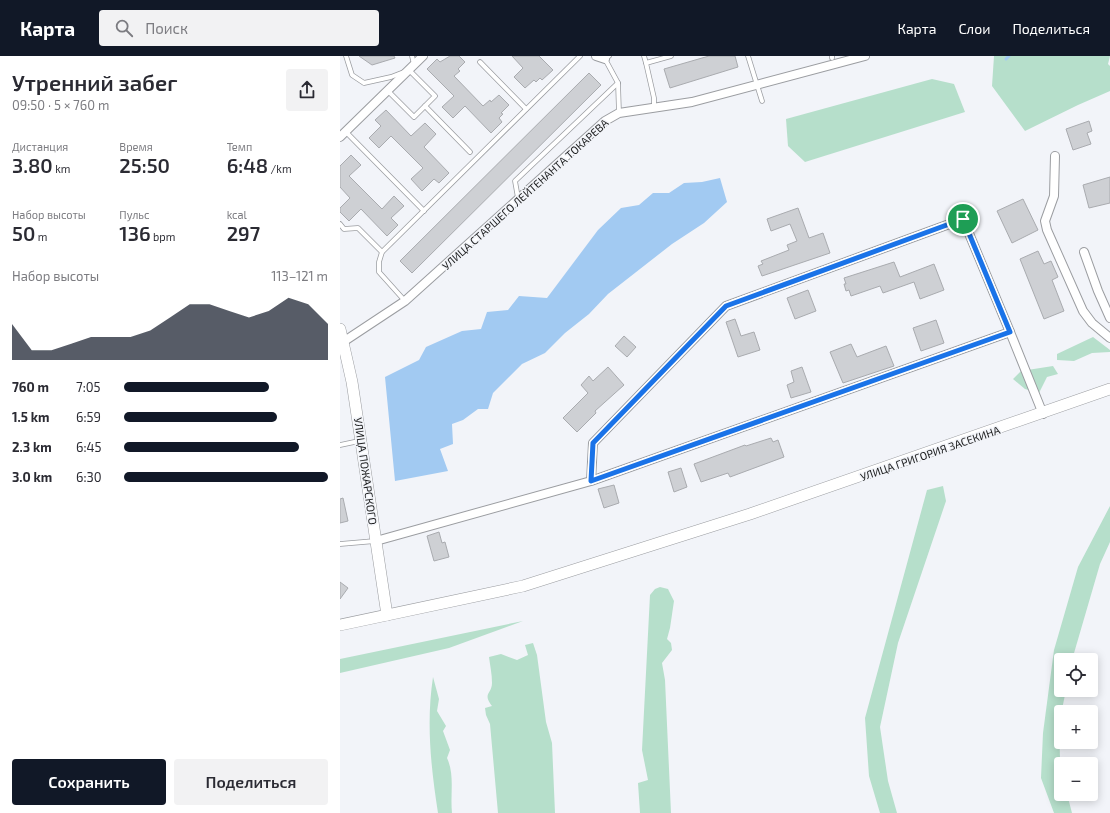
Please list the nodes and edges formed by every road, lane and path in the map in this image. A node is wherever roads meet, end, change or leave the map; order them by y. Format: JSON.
{"nodes":[{"id":1,"x":346,"y":56,"type":"edge"},
{"id":2,"x":412,"y":56,"type":"edge"},
{"id":3,"x":423,"y":56,"type":"edge"},
{"id":4,"x":580,"y":56,"type":"edge"},
{"id":5,"x":596,"y":56,"type":"edge"},
{"id":6,"x":644,"y":56,"type":"edge"},
{"id":7,"x":671,"y":56,"type":"edge"},
{"id":8,"x":748,"y":56,"type":"edge"},
{"id":9,"x":865,"y":56,"type":"edge"},
{"id":10,"x":607,"y":58,"type":"edge"},
{"id":11,"x":660,"y":58,"type":"edge"},
{"id":12,"x":480,"y":62,"type":"dead end"},
{"id":13,"x":646,"y":64,"type":"junction"},
{"id":14,"x":412,"y":67,"type":"junction"},
{"id":15,"x":618,"y":82,"type":"junction"},
{"id":16,"x":756,"y":86,"type":"junction"},
{"id":17,"x":388,"y":90,"type":"junction"},
{"id":18,"x":762,"y":101,"type":"dead end"},
{"id":19,"x":425,"y":106,"type":"junction"},
{"id":20,"x":654,"y":108,"type":"junction"},
{"id":21,"x":526,"y":109,"type":"junction"},
{"id":22,"x":619,"y":113,"type":"junction"},
{"id":23,"x":343,"y":134,"type":"edge"},
{"id":24,"x":470,"y":152,"type":"dead end"},
{"id":25,"x":1055,"y":156,"type":"dead end"},
{"id":26,"x":518,"y":199,"type":"junction"},
{"id":27,"x":424,"y":211,"type":"junction"},
{"id":28,"x":340,"y":224,"type":"edge"},
{"id":29,"x":382,"y":252,"type":"junction"},
{"id":30,"x":1084,"y":252,"type":"dead end"},
{"id":31,"x":405,"y":301,"type":"junction"},
{"id":32,"x":1110,"y":318,"type":"edge"},
{"id":33,"x":340,"y":329,"type":"edge"},
{"id":34,"x":1010,"y":332,"type":"junction"},
{"id":35,"x":1110,"y":338,"type":"edge"},
{"id":36,"x":342,"y":343,"type":"edge"},
{"id":37,"x":1110,"y":389,"type":"edge"},
{"id":38,"x":1043,"y":414,"type":"junction"},
{"id":39,"x":361,"y":440,"type":"junction"},
{"id":40,"x":340,"y":445,"type":"edge"},
{"id":41,"x":591,"y":481,"type":"junction"},
{"id":42,"x":376,"y":541,"type":"junction"},
{"id":43,"x":340,"y":544,"type":"edge"},
{"id":44,"x":388,"y":614,"type":"junction"},
{"id":45,"x":340,"y":625,"type":"edge"}],
"edges":[{"from":1,"to":14,"type":"lane"},
{"from":2,"to":14,"type":"lane"},
{"from":3,"to":14,"type":"street"},
{"from":4,"to":21,"type":"lane"},
{"from":5,"to":10,"type":"street"},
{"from":6,"to":13,"type":"lane"},
{"from":7,"to":11,"type":"lane"},
{"from":8,"to":16,"type":"lane"},
{"from":9,"to":16,"type":"street","name":"УЛИЦА СТАРШЕГО ЛЕЙТЕНАНТА ТОКАРЕВА"},
{"from":10,"to":15,"type":"lane"},
{"from":11,"to":13,"type":"lane"},
{"from":12,"to":21,"type":"lane"},
{"from":13,"to":20,"type":"lane"},
{"from":14,"to":17,"type":"street"},
{"from":14,"to":19,"type":"lane"},
{"from":15,"to":22,"type":"lane"},
{"from":15,"to":26,"type":"lane"},
{"from":16,"to":18,"type":"lane"},
{"from":16,"to":20,"type":"street","name":"УЛИЦА СТАРШЕГО ЛЕЙТЕНАНТА ТОКАРЕВА"},
{"from":17,"to":19,"type":"lane"},
{"from":17,"to":23,"type":"street"},
{"from":19,"to":24,"type":"lane"},
{"from":20,"to":22,"type":"street","name":"УЛИЦА СТАРШЕГО ЛЕЙТЕНАНТА ТОКАРЕВА"},
{"from":21,"to":27,"type":"lane"},
{"from":22,"to":26,"type":"street","name":"УЛИЦА СТАРШЕГО ЛЕЙТЕНАНТА ТОКАРЕВА"},
{"from":23,"to":27,"type":"lane"},
{"from":25,"to":35,"type":"street"},
{"from":26,"to":31,"type":"street","name":"УЛИЦА СТАРШЕГО ЛЕЙТЕНАНТА ТОКАРЕВА"},
{"from":27,"to":29,"type":"lane"},
{"from":28,"to":29,"type":"lane"},
{"from":29,"to":31,"type":"lane"},
{"from":30,"to":32,"type":"street"},
{"from":31,"to":36,"type":"street","name":"УЛИЦА СТАРШЕГО ЛЕЙТЕНАНТА ТОКАРЕВА"},
{"from":33,"to":36,"type":"main road","name":"УЛИЦА ПОЖАРСКОГО"},
{"from":34,"to":38,"type":"street"},
{"from":34,"to":41,"type":"street"},
{"from":34,"to":41,"type":"street"},
{"from":36,"to":39,"type":"main road","name":"УЛИЦА ПОЖАРСКОГО"},
{"from":37,"to":38,"type":"main road","name":"УЛИЦА ГРИГОРИЯ ЗАСЕКИНА"},
{"from":38,"to":44,"type":"main road","name":"УЛИЦА ГРИГОРИЯ ЗАСЕКИНА"},
{"from":39,"to":40,"type":"lane"},
{"from":39,"to":42,"type":"main road","name":"УЛИЦА ПОЖАРСКОГО"},
{"from":41,"to":42,"type":"street"},
{"from":42,"to":43,"type":"lane"},
{"from":42,"to":44,"type":"main road","name":"УЛИЦА ПОЖАРСКОГО"},
{"from":44,"to":45,"type":"main road","name":"УЛИЦА ГРИГОРИЯ ЗАСЕКИНА"}]}
